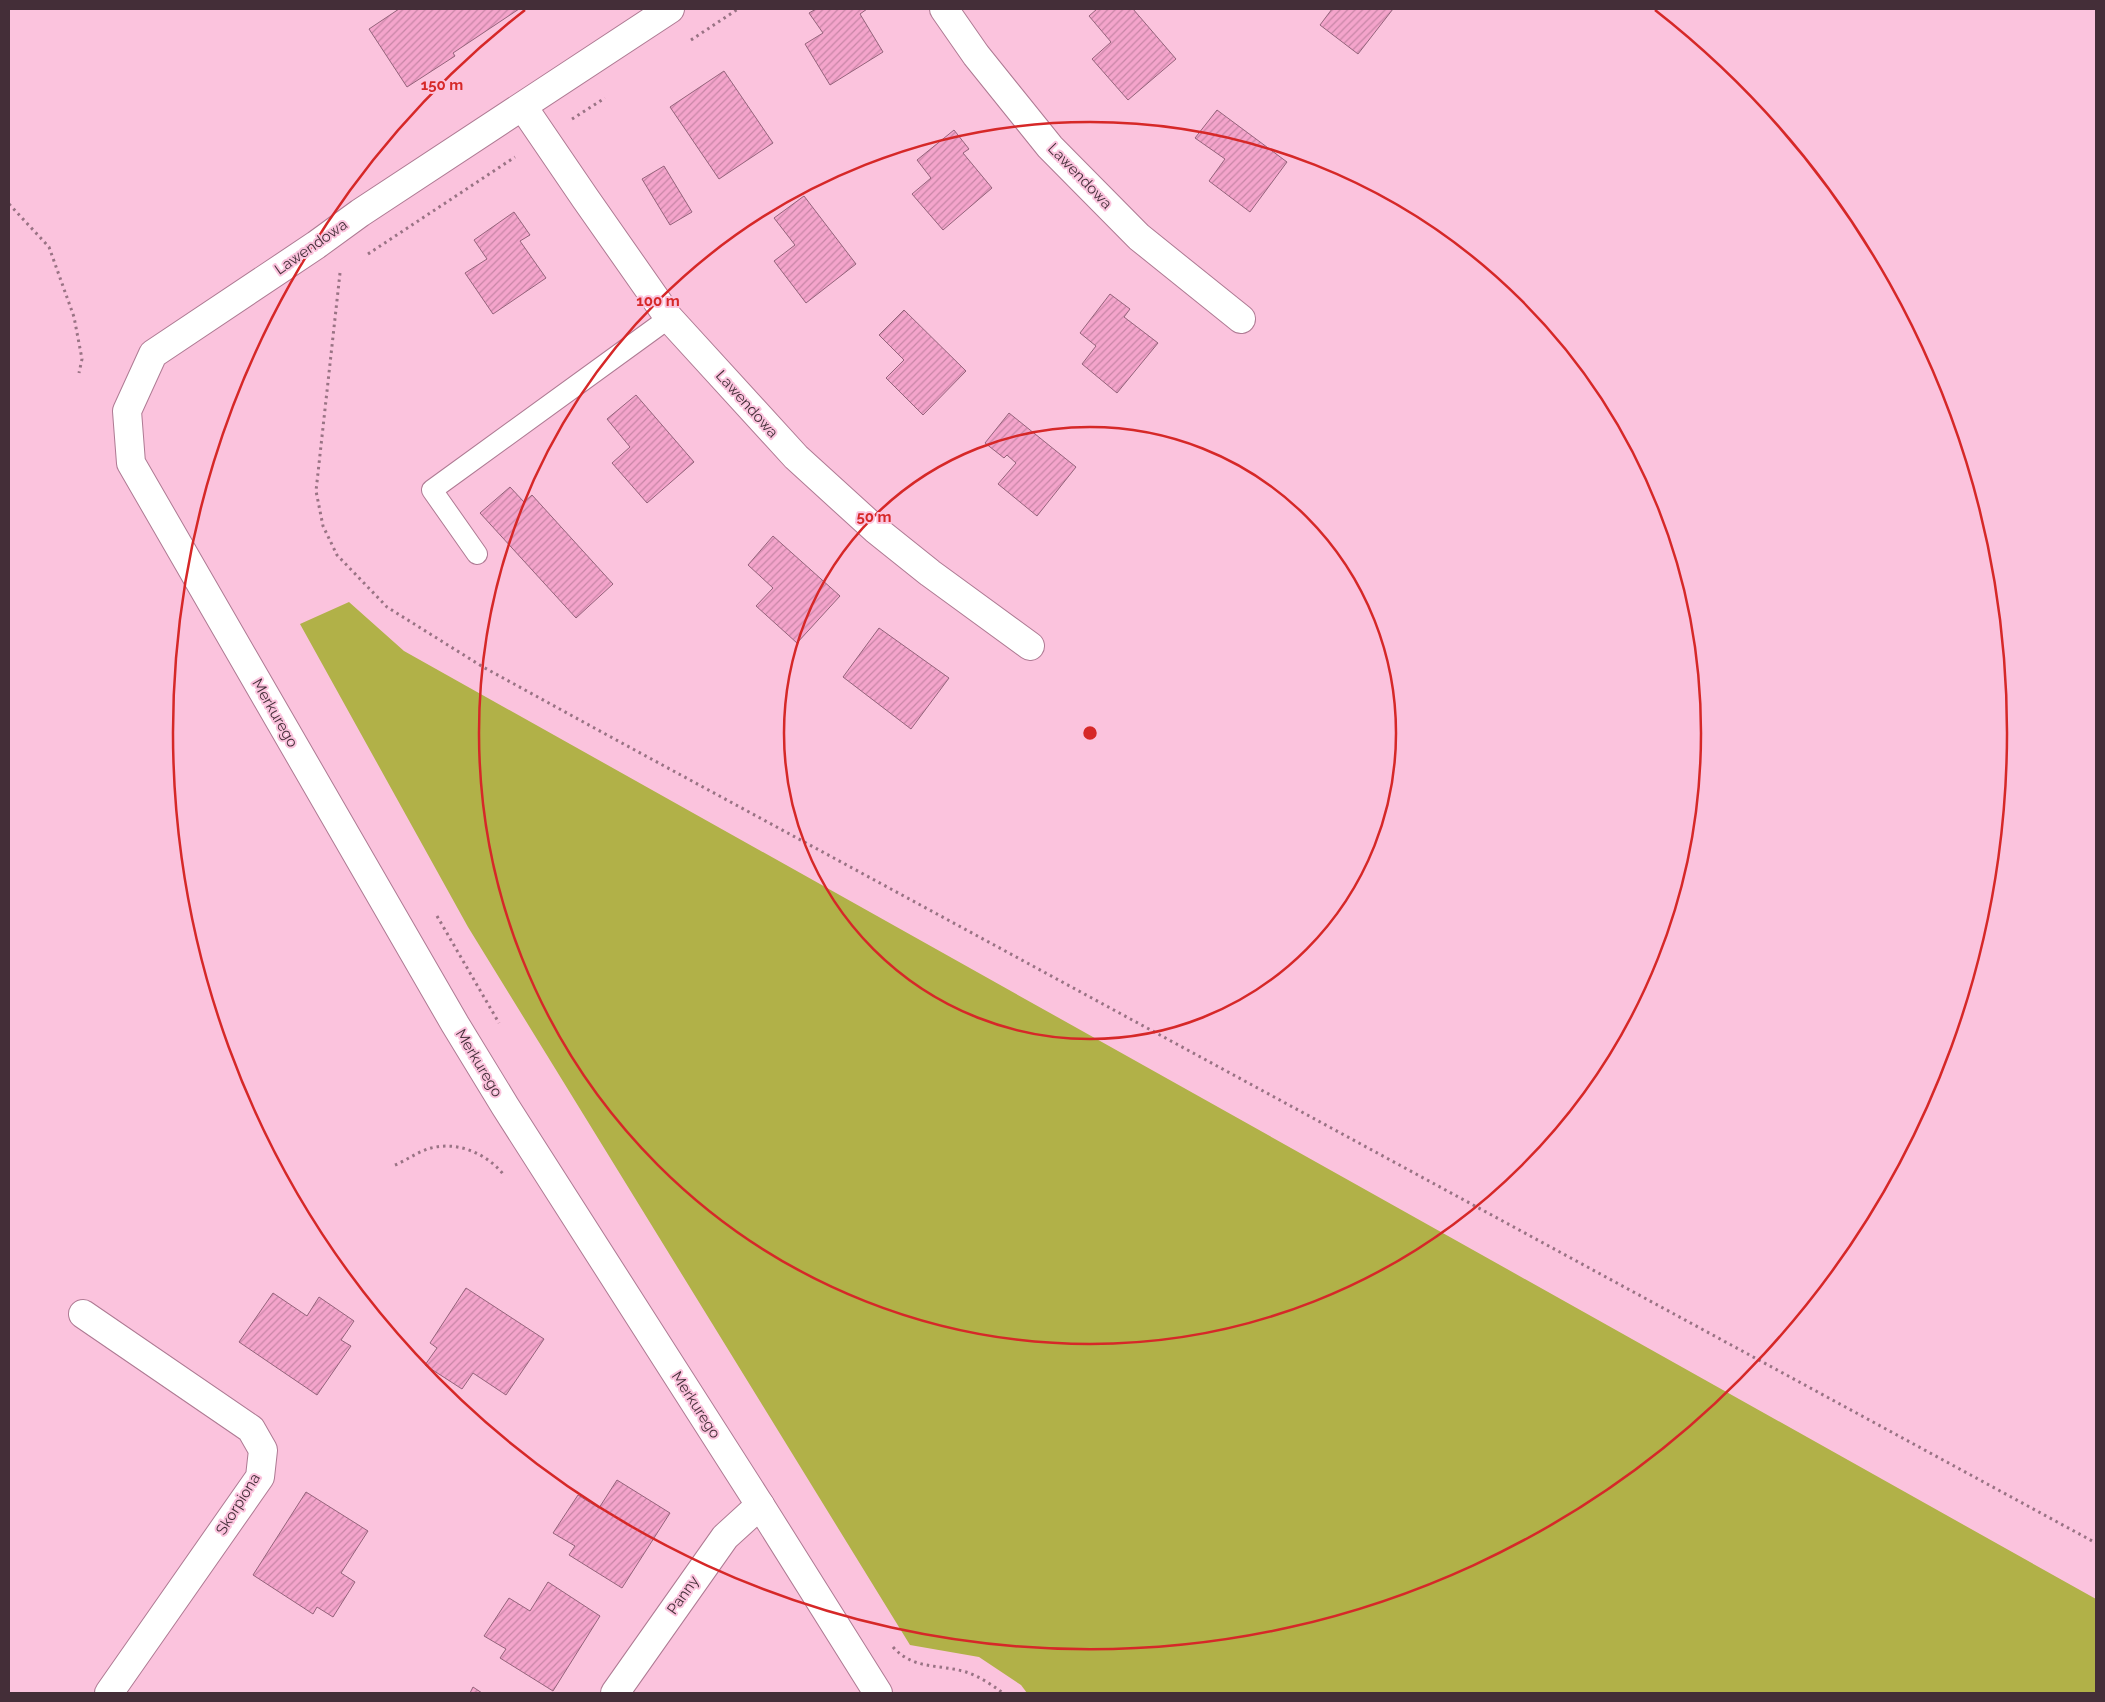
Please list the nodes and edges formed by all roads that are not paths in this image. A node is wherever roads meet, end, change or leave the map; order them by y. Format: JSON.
{"nodes":[{"id":1,"x":670,"y":9,"type":"edge"},
{"id":2,"x":944,"y":9,"type":"edge"},
{"id":3,"x":523,"y":106,"type":"junction"},
{"id":4,"x":669,"y":318,"type":"junction"},
{"id":5,"x":1241,"y":318,"type":"dead end"},
{"id":6,"x":127,"y":411,"type":"joint"},
{"id":7,"x":478,"y":554,"type":"dead end"},
{"id":8,"x":1030,"y":646,"type":"dead end"},
{"id":9,"x":83,"y":1314,"type":"dead end"},
{"id":10,"x":760,"y":1505,"type":"junction"},
{"id":11,"x":109,"y":1693,"type":"edge"},
{"id":12,"x":615,"y":1693,"type":"edge"},
{"id":13,"x":878,"y":1693,"type":"edge"}],
"edges":[{"from":1,"to":3,"type":"street","name":"Lawendowa"},
{"from":2,"to":5,"type":"street","name":"Lawendowa"},
{"from":3,"to":4,"type":"street","name":"Lawendowa"},
{"from":3,"to":6,"type":"street","name":"Lawendowa"},
{"from":4,"to":7,"type":"lane"},
{"from":4,"to":8,"type":"street","name":"Lawendowa"},
{"from":6,"to":10,"type":"street","name":"Merkurego"},
{"from":9,"to":11,"type":"street","name":"Skorpiona"},
{"from":10,"to":12,"type":"street","name":"Panny"},
{"from":10,"to":13,"type":"street","name":"Merkurego"}]}
